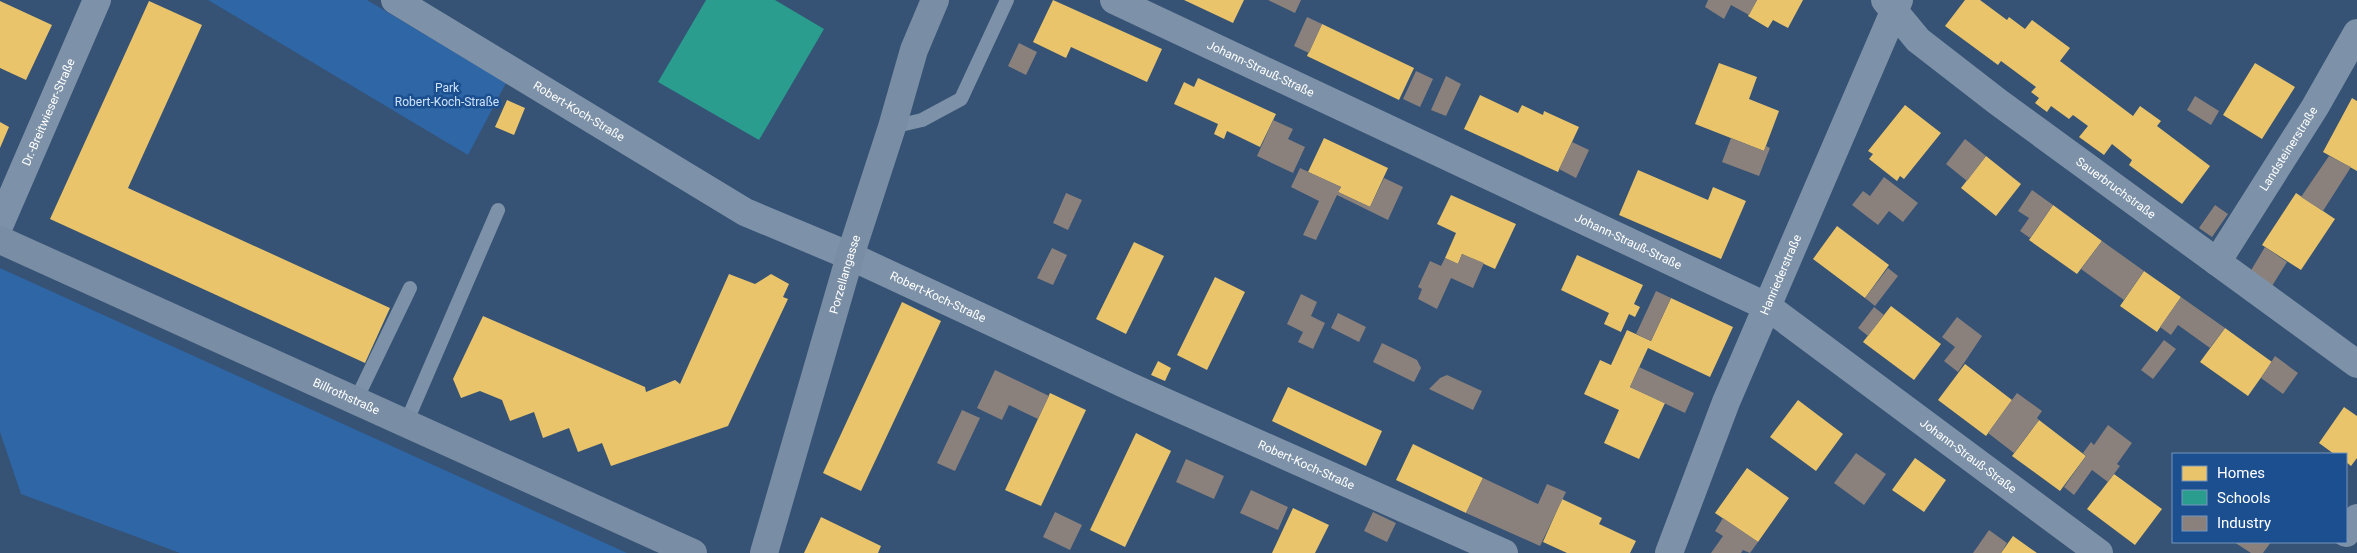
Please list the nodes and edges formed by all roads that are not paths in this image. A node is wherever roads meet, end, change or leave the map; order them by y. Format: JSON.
{"nodes":[{"id":1,"x":96,"y":0,"type":"edge"},
{"id":2,"x":395,"y":0,"type":"edge"},
{"id":3,"x":935,"y":0,"type":"edge"},
{"id":4,"x":1007,"y":0,"type":"edge"},
{"id":5,"x":1114,"y":0,"type":"edge"},
{"id":6,"x":1893,"y":3,"type":"edge"},
{"id":7,"x":2357,"y":33,"type":"edge"},
{"id":8,"x":892,"y":127,"type":"junction"},
{"id":9,"x":498,"y":210,"type":"dead end"},
{"id":10,"x":0,"y":224,"type":"edge"},
{"id":11,"x":0,"y":240,"type":"edge"},
{"id":12,"x":850,"y":256,"type":"junction"},
{"id":13,"x":2217,"y":262,"type":"junction"},
{"id":14,"x":410,"y":288,"type":"dead end"},
{"id":15,"x":1768,"y":307,"type":"junction"},
{"id":16,"x":2357,"y":364,"type":"edge"},
{"id":17,"x":356,"y":400,"type":"junction"},
{"id":18,"x":406,"y":422,"type":"junction"},
{"id":19,"x":2357,"y":518,"type":"edge"},
{"id":20,"x":2347,"y":533,"type":"edge"},
{"id":21,"x":692,"y":553,"type":"edge"},
{"id":22,"x":764,"y":553,"type":"edge"},
{"id":23,"x":1504,"y":553,"type":"edge"},
{"id":24,"x":1669,"y":553,"type":"edge"},
{"id":25,"x":2099,"y":553,"type":"edge"}],
"edges":[{"from":1,"to":10,"type":"street","name":"Dr.-Breitwieser-Straße"},
{"from":2,"to":12,"type":"street","name":"Robert-Koch-Straße"},
{"from":3,"to":8,"type":"street","name":"Porzellangasse"},
{"from":4,"to":8,"type":"lane"},
{"from":5,"to":15,"type":"street","name":"Johann-Strauß-Straße"},
{"from":6,"to":13,"type":"street","name":"Sauerbruchstraße"},
{"from":6,"to":15,"type":"street","name":"Hanriederstraße"},
{"from":7,"to":13,"type":"street","name":"Landsteinerstraße"},
{"from":8,"to":12,"type":"street","name":"Porzellangasse"},
{"from":9,"to":18,"type":"lane"},
{"from":11,"to":17,"type":"street","name":"Billrothstraße"},
{"from":12,"to":22,"type":"street","name":"Porzellangasse"},
{"from":12,"to":23,"type":"street","name":"Robert-Koch-Straße"},
{"from":13,"to":16,"type":"street","name":"Sauerbruchstraße"},
{"from":14,"to":17,"type":"lane"},
{"from":15,"to":24,"type":"street","name":"Hanriederstraße"},
{"from":15,"to":25,"type":"street","name":"Johann-Strauß-Straße"},
{"from":17,"to":18,"type":"street","name":"Billrothstraße"},
{"from":18,"to":21,"type":"street","name":"Billrothstraße"},
{"from":19,"to":20,"type":"street"}]}
